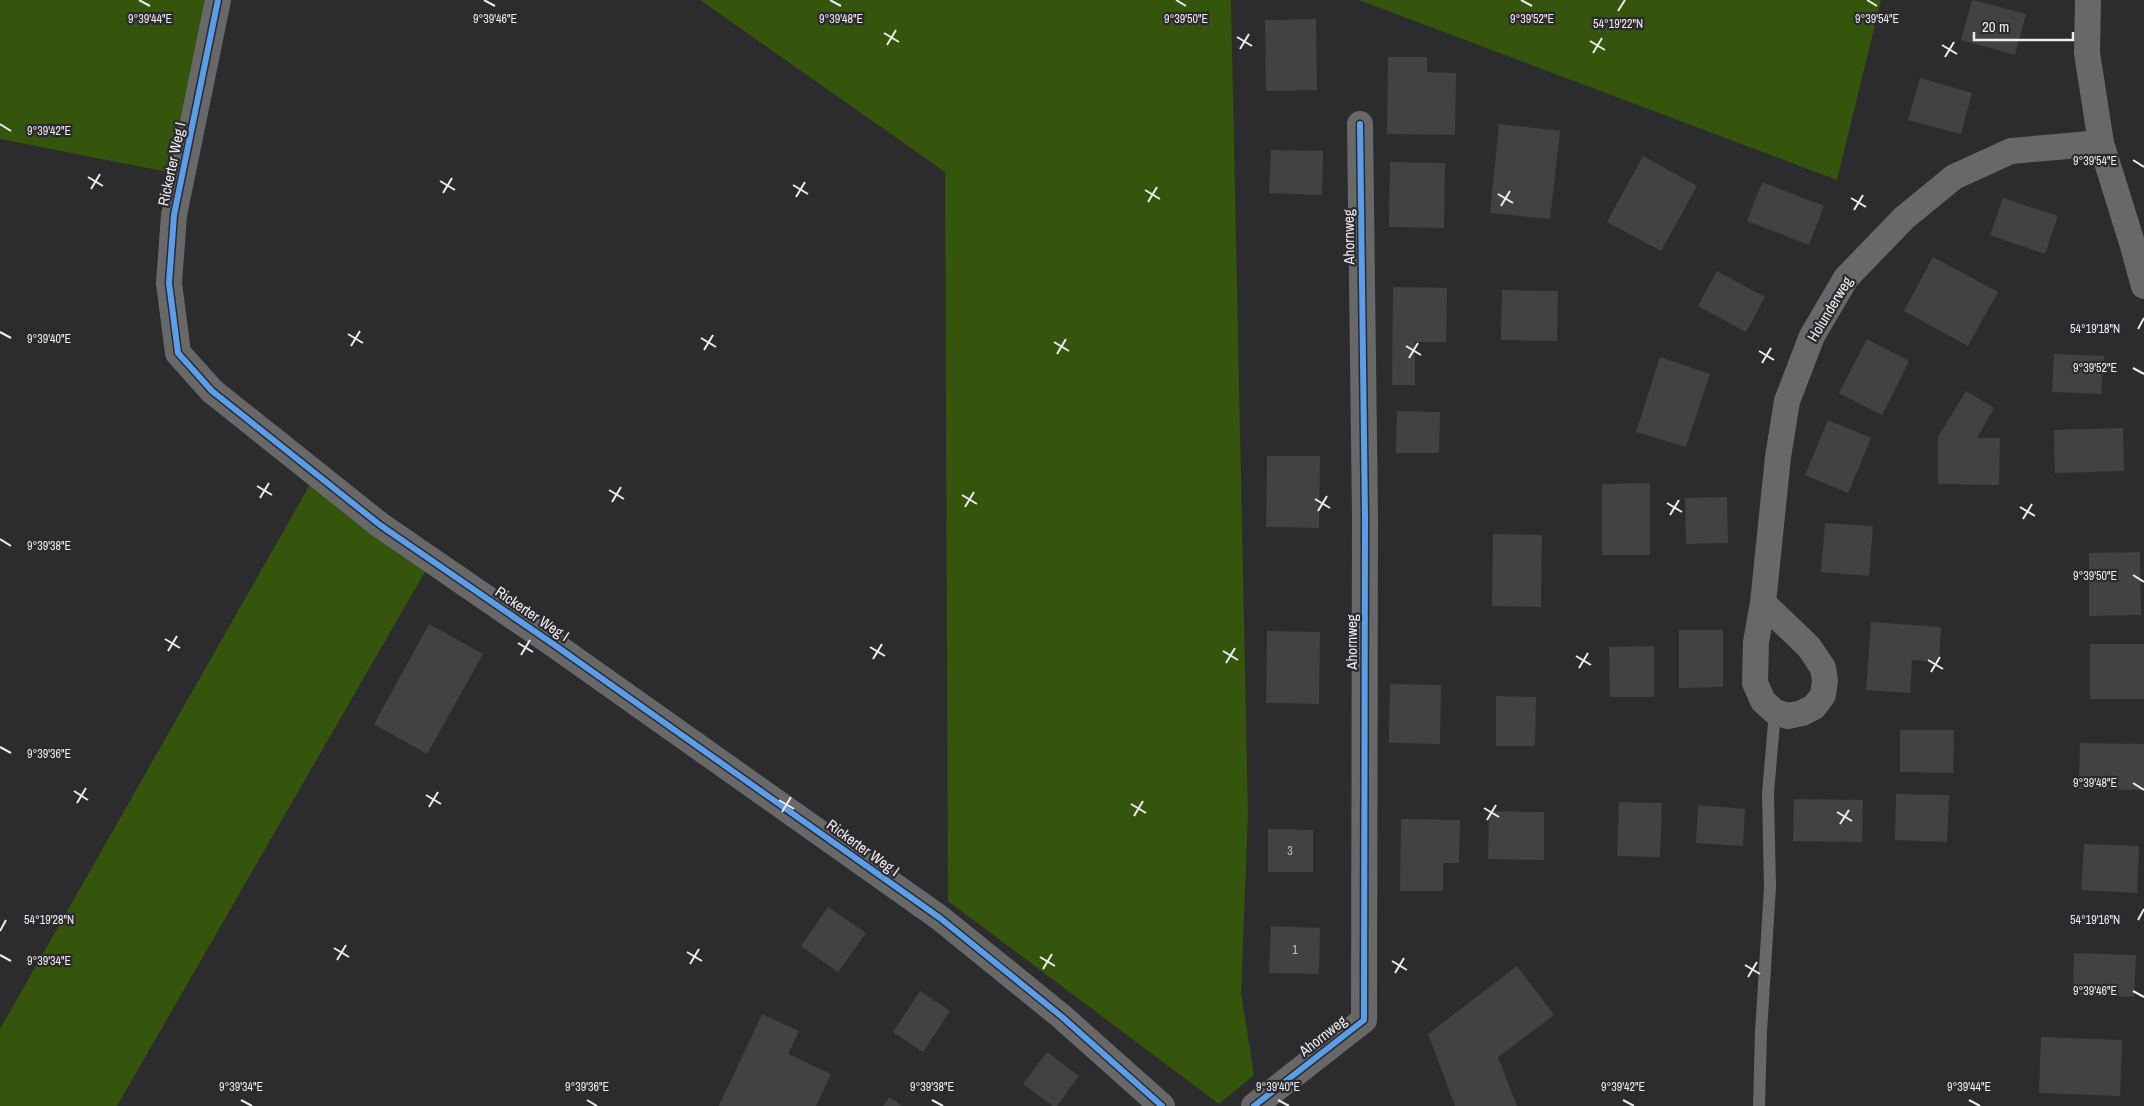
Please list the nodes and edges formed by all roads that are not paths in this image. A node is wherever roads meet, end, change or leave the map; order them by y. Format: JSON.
{"nodes":[{"id":1,"x":218,"y":0,"type":"edge"},
{"id":2,"x":2088,"y":0,"type":"edge"},
{"id":3,"x":1360,"y":124,"type":"dead end"},
{"id":4,"x":2101,"y":143,"type":"junction"},
{"id":5,"x":2144,"y":286,"type":"edge"},
{"id":6,"x":1763,"y":603,"type":"junction"},
{"id":7,"x":1775,"y":712,"type":"junction"},
{"id":8,"x":1162,"y":1106,"type":"edge"},
{"id":9,"x":1254,"y":1106,"type":"edge"},
{"id":10,"x":1759,"y":1106,"type":"edge"}],
"edges":[{"from":1,"to":8,"type":"street","name":"Rickerter Weg I"},
{"from":2,"to":4,"type":"street"},
{"from":3,"to":9,"type":"street","name":"Ahornweg"},
{"from":4,"to":5,"type":"street"},
{"from":4,"to":6,"type":"street","name":"Holunderweg"},
{"from":6,"to":7,"type":"street","name":"Holunderweg"},
{"from":6,"to":7,"type":"street"},
{"from":7,"to":10,"type":"lane"}]}
